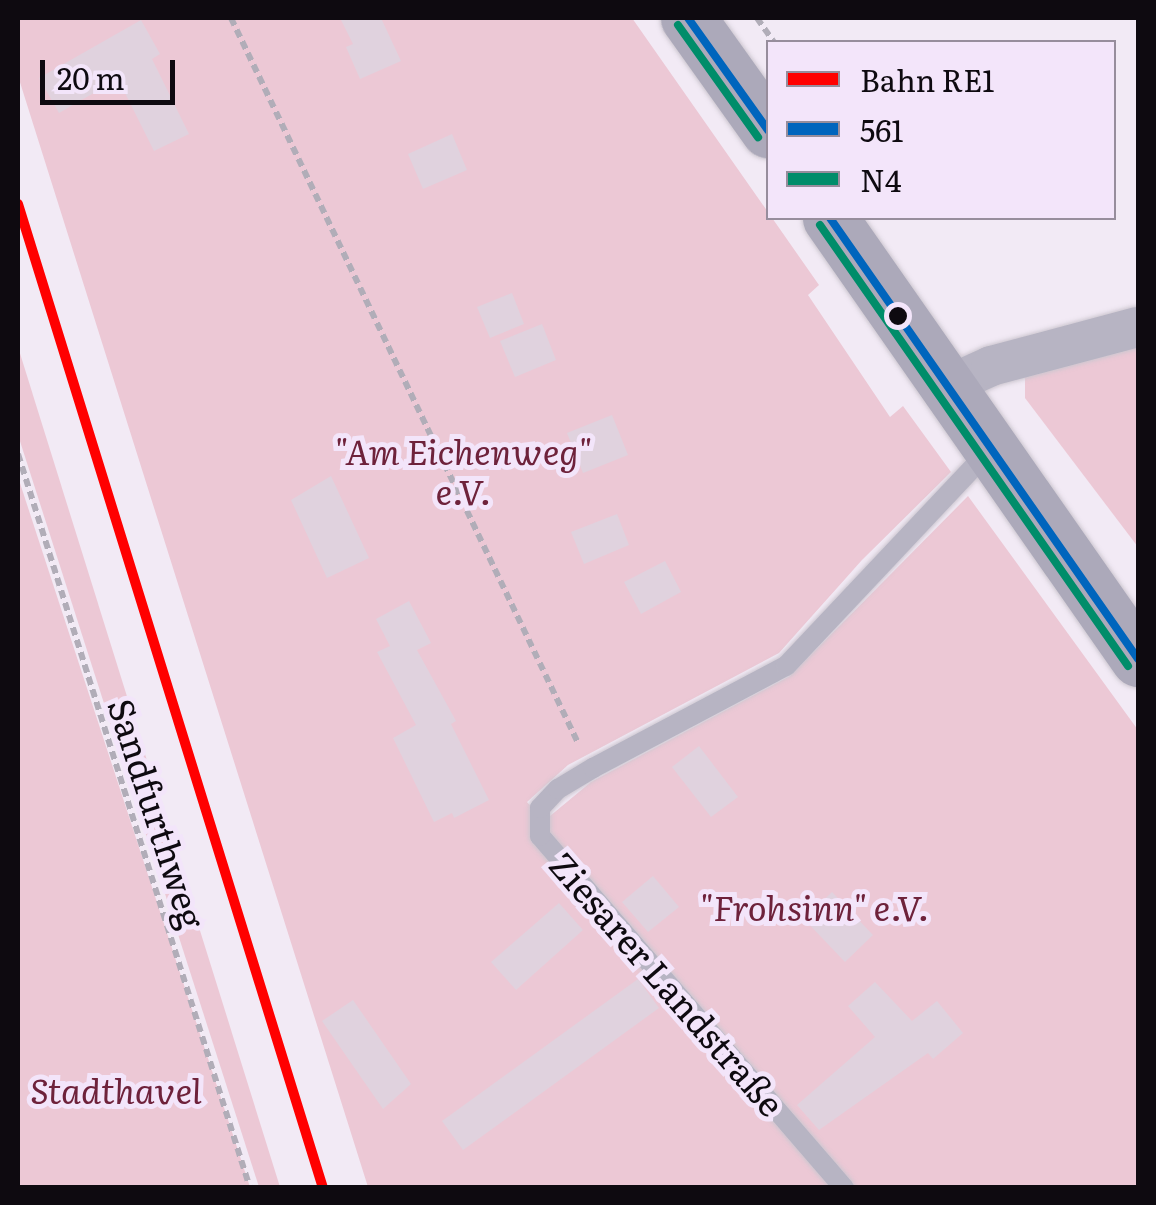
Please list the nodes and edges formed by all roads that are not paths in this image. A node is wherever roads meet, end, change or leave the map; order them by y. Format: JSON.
{"nodes":[{"id":1,"x":688,"y":18,"type":"edge"},
{"id":2,"x":766,"y":127,"type":"edge"},
{"id":3,"x":831,"y":220,"type":"edge"},
{"id":4,"x":1138,"y":327,"type":"edge"},
{"id":5,"x":948,"y":386,"type":"junction"},
{"id":6,"x":993,"y":447,"type":"junction"},
{"id":7,"x":1138,"y":659,"type":"edge"},
{"id":8,"x":844,"y":1188,"type":"edge"}],
"edges":[{"from":1,"to":2,"type":"main road"},
{"from":3,"to":5,"type":"main road"},
{"from":4,"to":5,"type":"street"},
{"from":5,"to":6,"type":"main road"},
{"from":6,"to":7,"type":"main road"},
{"from":6,"to":8,"type":"lane","name":"Ziesarer Landstraße"}]}
